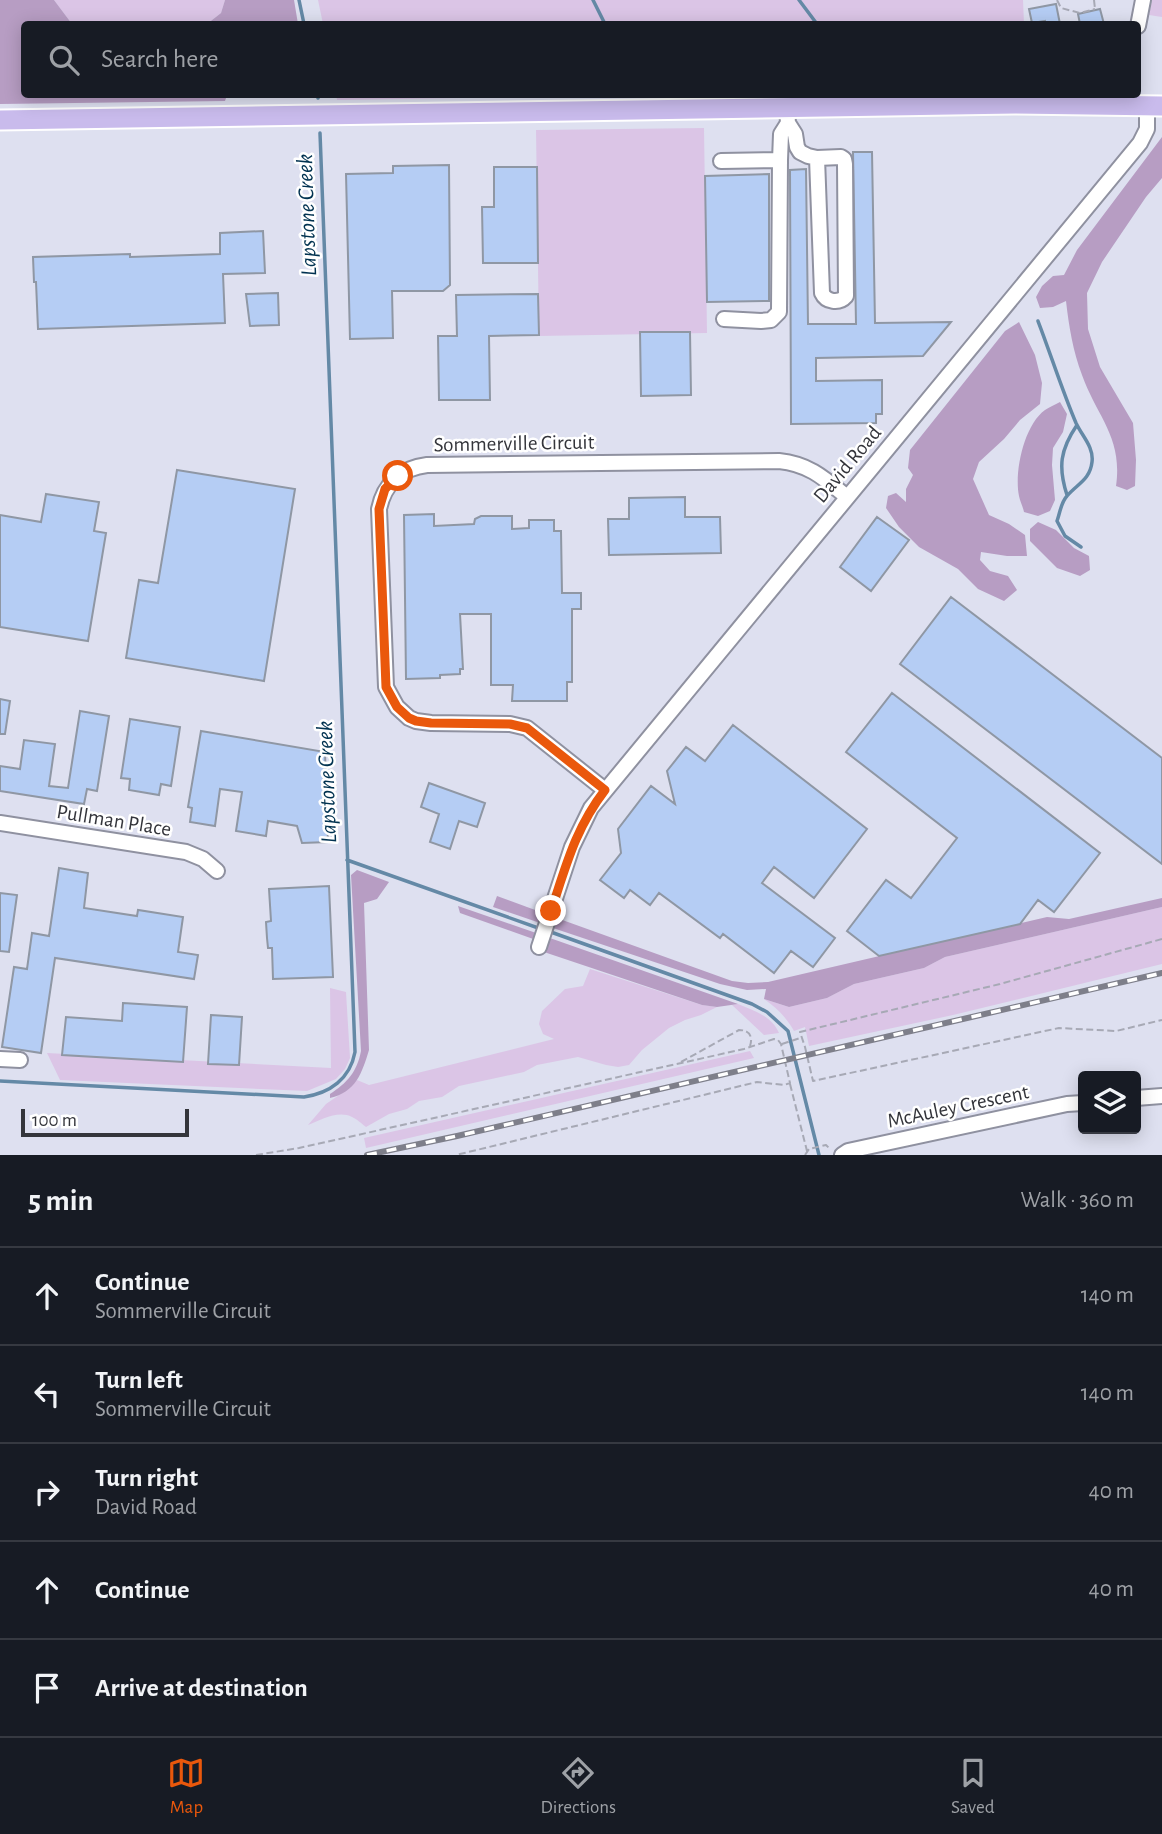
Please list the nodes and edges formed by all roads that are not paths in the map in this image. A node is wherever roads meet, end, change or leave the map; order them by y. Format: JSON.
{"nodes":[{"id":1,"x":1143,"y":0,"type":"edge"},
{"id":2,"x":1139,"y":21,"type":"edge"},
{"id":3,"x":1016,"y":99,"type":"edge"},
{"id":4,"x":1123,"y":100,"type":"edge"},
{"id":5,"x":1154,"y":106,"type":"edge"},
{"id":6,"x":788,"y":115,"type":"junction"},
{"id":7,"x":0,"y":120,"type":"edge"},
{"id":8,"x":817,"y":158,"type":"junction"},
{"id":9,"x":780,"y":160,"type":"junction"},
{"id":10,"x":721,"y":161,"type":"dead end"},
{"id":11,"x":724,"y":319,"type":"dead end"},
{"id":12,"x":847,"y":497,"type":"junction"},
{"id":13,"x":605,"y":790,"type":"junction"},
{"id":14,"x":0,"y":823,"type":"edge"},
{"id":15,"x":217,"y":871,"type":"dead end"},
{"id":16,"x":539,"y":947,"type":"dead end"},
{"id":17,"x":0,"y":1059,"type":"edge"},
{"id":18,"x":20,"y":1060,"type":"dead end"},
{"id":19,"x":1162,"y":1096,"type":"edge"},
{"id":20,"x":1141,"y":1098,"type":"edge"},
{"id":21,"x":1078,"y":1103,"type":"edge"},
{"id":22,"x":842,"y":1155,"type":"edge"}],
"edges":[{"from":1,"to":2,"type":"street"},
{"from":3,"to":4,"type":"main road"},
{"from":3,"to":6,"type":"main road"},
{"from":4,"to":5,"type":"main road"},
{"from":5,"to":12,"type":"street","name":"David Road"},
{"from":6,"to":7,"type":"main road"},
{"from":6,"to":8,"type":"street"},
{"from":6,"to":9,"type":"street"},
{"from":8,"to":8,"type":"street"},
{"from":9,"to":10,"type":"street"},
{"from":9,"to":11,"type":"street"},
{"from":12,"to":13,"type":"street","name":"David Road"},
{"from":12,"to":13,"type":"street","name":"Sommerville Circuit"},
{"from":13,"to":16,"type":"street","name":"David Road"},
{"from":14,"to":15,"type":"street","name":"Pullman Place"},
{"from":17,"to":18,"type":"street"},
{"from":19,"to":20,"type":"street"},
{"from":21,"to":22,"type":"street","name":"McAuley Crescent"}]}
